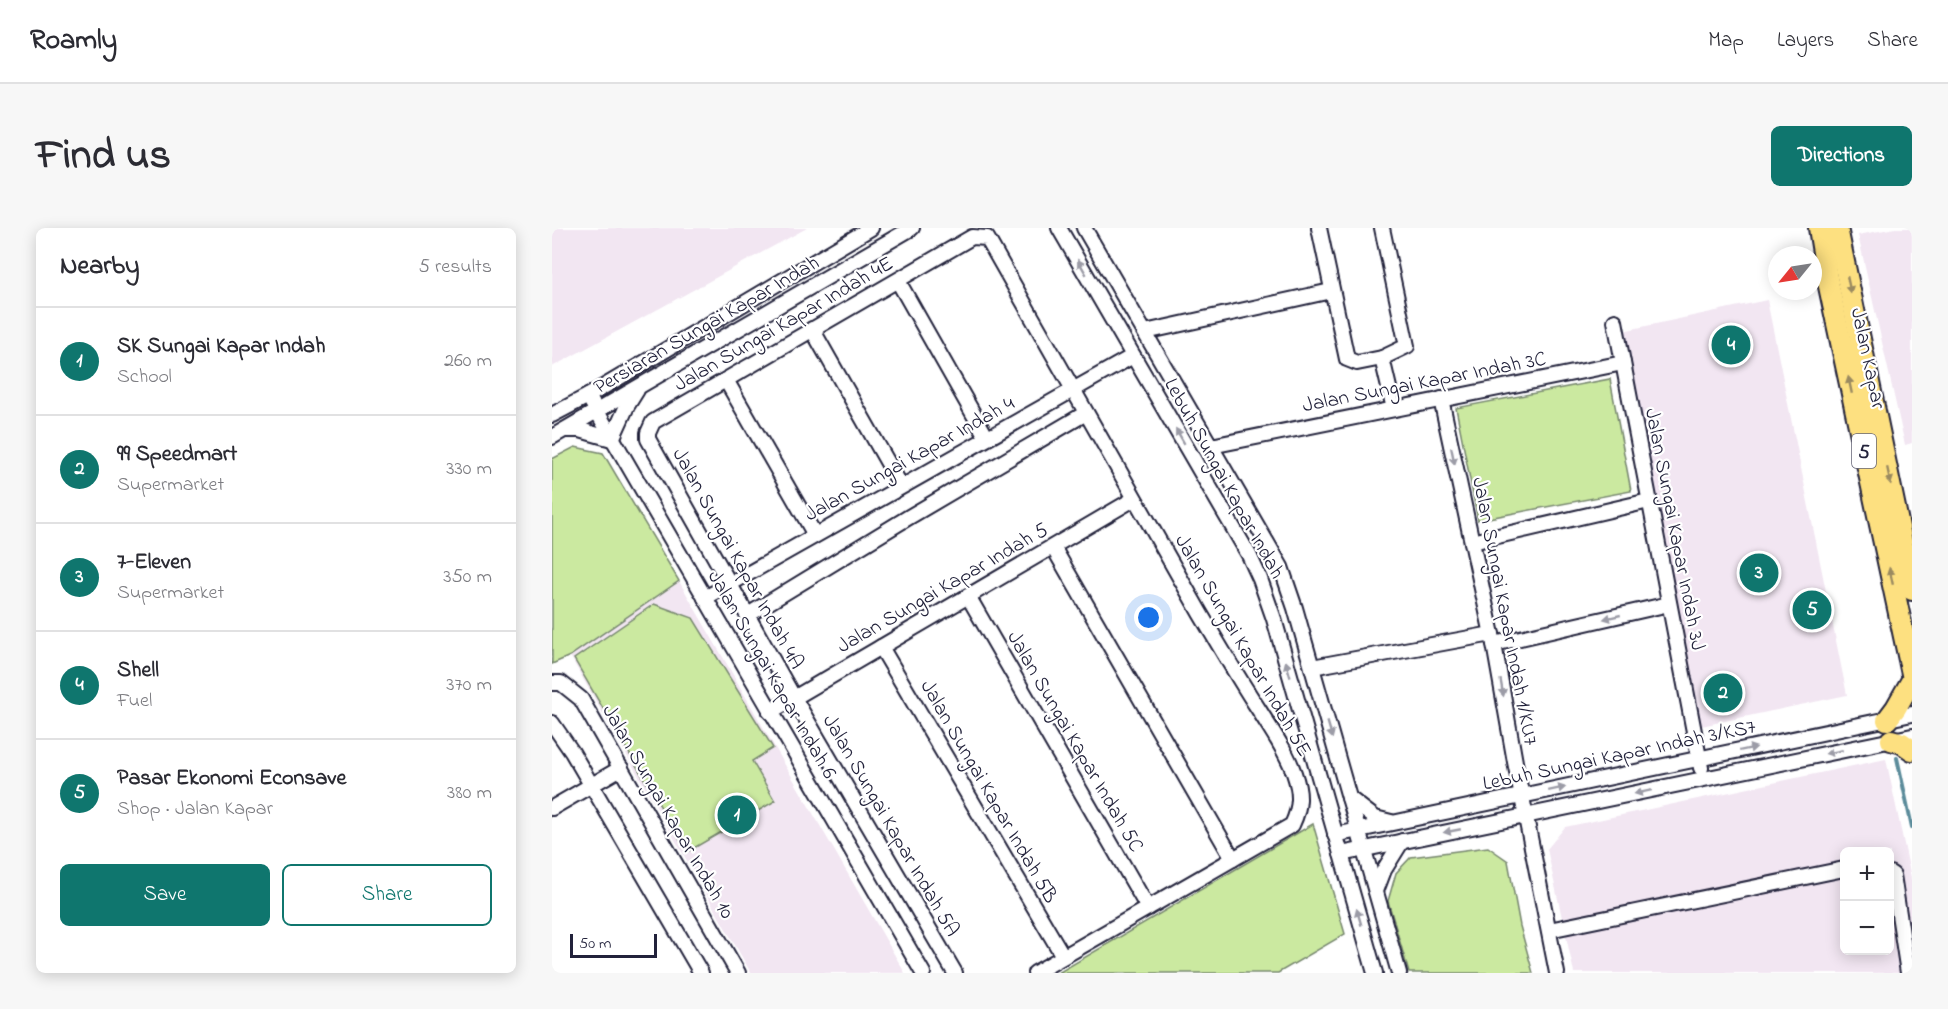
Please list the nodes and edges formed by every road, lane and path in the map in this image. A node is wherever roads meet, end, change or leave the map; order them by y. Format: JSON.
{"nodes":[{"id":1,"x":871,"y":228,"type":"edge"},
{"id":2,"x":912,"y":228,"type":"edge"},
{"id":3,"x":1059,"y":228,"type":"edge"},
{"id":4,"x":1084,"y":228,"type":"edge"},
{"id":5,"x":1319,"y":228,"type":"edge"},
{"id":6,"x":1382,"y":228,"type":"edge"},
{"id":7,"x":1819,"y":228,"type":"edge"},
{"id":8,"x":1838,"y":228,"type":"edge"},
{"id":9,"x":898,"y":281,"type":"junction"},
{"id":10,"x":1331,"y":291,"type":"junction"},
{"id":11,"x":1615,"y":321,"type":"dead end"},
{"id":12,"x":812,"y":329,"type":"junction"},
{"id":13,"x":1145,"y":332,"type":"junction"},
{"id":14,"x":1133,"y":356,"type":"junction"},
{"id":15,"x":1382,"y":358,"type":"junction"},
{"id":16,"x":1623,"y":363,"type":"junction"},
{"id":17,"x":726,"y":380,"type":"junction"},
{"id":18,"x":638,"y":389,"type":"junction"},
{"id":19,"x":1074,"y":389,"type":"junction"},
{"id":20,"x":588,"y":396,"type":"junction"},
{"id":21,"x":1441,"y":399,"type":"junction"},
{"id":22,"x":1394,"y":409,"type":"junction"},
{"id":23,"x":597,"y":411,"type":"junction"},
{"id":24,"x":1086,"y":412,"type":"junction"},
{"id":25,"x":552,"y":415,"type":"edge"},
{"id":26,"x":565,"y":430,"type":"junction"},
{"id":27,"x":552,"y":437,"type":"edge"},
{"id":28,"x":987,"y":438,"type":"junction"},
{"id":29,"x":612,"y":439,"type":"junction"},
{"id":30,"x":648,"y":439,"type":"joint"},
{"id":31,"x":1211,"y":447,"type":"junction"},
{"id":32,"x":901,"y":486,"type":"junction"},
{"id":33,"x":1134,"y":499,"type":"junction"},
{"id":34,"x":1649,"y":501,"type":"junction"},
{"id":35,"x":815,"y":535,"type":"junction"},
{"id":36,"x":1906,"y":535,"type":"edge"},
{"id":37,"x":1472,"y":542,"type":"junction"},
{"id":38,"x":1053,"y":547,"type":"junction"},
{"id":39,"x":731,"y":584,"type":"junction"},
{"id":40,"x":1912,"y":590,"type":"edge"},
{"id":41,"x":968,"y":596,"type":"junction"},
{"id":42,"x":705,"y":598,"type":"junction"},
{"id":43,"x":1669,"y":604,"type":"junction"},
{"id":44,"x":748,"y":615,"type":"junction"},
{"id":45,"x":1493,"y":639,"type":"junction"},
{"id":46,"x":881,"y":647,"type":"junction"},
{"id":47,"x":1312,"y":667,"type":"junction"},
{"id":48,"x":1912,"y":674,"type":"edge"},
{"id":49,"x":1912,"y":680,"type":"edge"},
{"id":50,"x":552,"y":683,"type":"edge"},
{"id":51,"x":794,"y":698,"type":"junction"},
{"id":52,"x":770,"y":712,"type":"junction"},
{"id":53,"x":1912,"y":714,"type":"edge"},
{"id":54,"x":1887,"y":720,"type":"junction"},
{"id":55,"x":552,"y":723,"type":"edge"},
{"id":56,"x":1912,"y":736,"type":"edge"},
{"id":57,"x":1891,"y":740,"type":"junction"},
{"id":58,"x":1912,"y":750,"type":"edge"},
{"id":59,"x":1699,"y":759,"type":"junction"},
{"id":60,"x":621,"y":768,"type":"junction"},
{"id":61,"x":1703,"y":779,"type":"junction"},
{"id":62,"x":590,"y":786,"type":"junction"},
{"id":63,"x":1523,"y":796,"type":"junction"},
{"id":64,"x":1349,"y":798,"type":"junction"},
{"id":65,"x":552,"y":808,"type":"edge"},
{"id":66,"x":1526,"y":816,"type":"junction"},
{"id":67,"x":1395,"y":823,"type":"junction"},
{"id":68,"x":1358,"y":831,"type":"junction"},
{"id":69,"x":1335,"y":836,"type":"junction"},
{"id":70,"x":1402,"y":841,"type":"junction"},
{"id":71,"x":1364,"y":848,"type":"junction"},
{"id":72,"x":1341,"y":854,"type":"junction"},
{"id":73,"x":1233,"y":859,"type":"junction"},
{"id":74,"x":1840,"y":870,"type":"edge"},
{"id":75,"x":1894,"y":882,"type":"edge"},
{"id":76,"x":1376,"y":891,"type":"junction"},
{"id":77,"x":1148,"y":908,"type":"junction"},
{"id":78,"x":1549,"y":930,"type":"junction"},
{"id":79,"x":1063,"y":956,"type":"junction"},
{"id":80,"x":701,"y":973,"type":"edge"},
{"id":81,"x":738,"y":973,"type":"edge"},
{"id":82,"x":923,"y":973,"type":"edge"},
{"id":83,"x":955,"y":973,"type":"edge"},
{"id":84,"x":1035,"y":973,"type":"edge"},
{"id":85,"x":1375,"y":973,"type":"edge"},
{"id":86,"x":1399,"y":973,"type":"edge"},
{"id":87,"x":1557,"y":973,"type":"edge"},
{"id":88,"x":1908,"y":973,"type":"edge"}],
"edges":[{"from":1,"to":20,"type":"street","name":"Persiaran Sungai Kapar Indah"},
{"from":2,"to":18,"type":"street","name":"Persiaran Sungai Kapar Indah"},
{"from":14,"to":3,"type":"street","name":"Lebuh Sungai Kapar Indah","one_way":true},
{"from":4,"to":13,"type":"street","name":"Lebuh Sungai Kapar Indah"},
{"from":5,"to":10,"type":"street"},
{"from":6,"to":15,"type":"street"},
{"from":48,"to":7,"type":"highway","name":"Jalan Kapar","number":"5","one_way":true},
{"from":8,"to":36,"type":"highway","name":"Jalan Kapar","number":"5","one_way":true},
{"from":9,"to":12,"type":"street","name":"Jalan Sungai Kapar Indah 4E"},
{"from":9,"to":19,"type":"street","name":"Jalan Sungai Kapar Indah 4E"},
{"from":9,"to":28,"type":"street"},
{"from":10,"to":13,"type":"street"},
{"from":10,"to":15,"type":"street"},
{"from":11,"to":16,"type":"street","name":"Jalan Sungai Kapar Indah 3J"},
{"from":12,"to":17,"type":"street","name":"Jalan Sungai Kapar Indah 4E"},
{"from":12,"to":32,"type":"street"},
{"from":13,"to":31,"type":"street","name":"Lebuh Sungai Kapar Indah"},
{"from":14,"to":19,"type":"street","name":"Jalan Sungai Kapar Indah 4"},
{"from":69,"to":14,"type":"street","name":"Lebuh Sungai Kapar Indah","one_way":true},
{"from":15,"to":22,"type":"street"},
{"from":16,"to":21,"type":"street","name":"Jalan Sungai Kapar Indah 3C"},
{"from":16,"to":34,"type":"street","name":"Jalan Sungai Kapar Indah 3J"},
{"from":17,"to":30,"type":"street","name":"Jalan Sungai Kapar Indah 4E"},
{"from":17,"to":35,"type":"street"},
{"from":18,"to":23,"type":"street","name":"Persiaran Sungai Kapar Indah"},
{"from":18,"to":29,"type":"street"},
{"from":19,"to":24,"type":"street","name":"Jalan Sungai Kapar Indah 5E"},
{"from":19,"to":28,"type":"street","name":"Jalan Sungai Kapar Indah 4"},
{"from":20,"to":23,"type":"street","name":"Jalan Sungai Kapar Indah 6"},
{"from":20,"to":25,"type":"street","name":"Persiaran Sungai Kapar Indah"},
{"from":21,"to":22,"type":"street","name":"Jalan Sungai Kapar Indah 3C"},
{"from":21,"to":37,"type":"street","name":"Jalan Sungai Kapar Indah 1/KU7","one_way":true},
{"from":22,"to":31,"type":"street","name":"Jalan Sungai Kapar Indah 3C"},
{"from":23,"to":26,"type":"street","name":"Persiaran Sungai Kapar Indah"},
{"from":23,"to":29,"type":"street","name":"Jalan Sungai Kapar Indah 6"},
{"from":24,"to":33,"type":"street","name":"Jalan Sungai Kapar Indah 5E"},
{"from":24,"to":44,"type":"street"},
{"from":26,"to":27,"type":"street","name":"Persiaran Sungai Kapar Indah"},
{"from":26,"to":29,"type":"street"},
{"from":28,"to":32,"type":"street","name":"Jalan Sungai Kapar Indah 4"},
{"from":29,"to":42,"type":"street","name":"Jalan Sungai Kapar Indah 6"},
{"from":30,"to":39,"type":"street","name":"Jalan Sungai Kapar Indah 4A"},
{"from":31,"to":47,"type":"street","name":"Lebuh Sungai Kapar Indah"},
{"from":32,"to":35,"type":"street","name":"Jalan Sungai Kapar Indah 4"},
{"from":33,"to":38,"type":"street","name":"Jalan Sungai Kapar Indah 5"},
{"from":33,"to":73,"type":"street","name":"Jalan Sungai Kapar Indah 5E"},
{"from":34,"to":37,"type":"street"},
{"from":34,"to":43,"type":"street","name":"Jalan Sungai Kapar Indah 3J"},
{"from":35,"to":39,"type":"street","name":"Jalan Sungai Kapar Indah 4"},
{"from":36,"to":40,"type":"highway","name":"Jalan Kapar","number":"5"},
{"from":37,"to":45,"type":"street","name":"Jalan Sungai Kapar Indah 1/KU7"},
{"from":38,"to":41,"type":"street","name":"Jalan Sungai Kapar Indah 5"},
{"from":38,"to":73,"type":"street"},
{"from":39,"to":42,"type":"street","name":"Jalan Sungai Kapar Indah 4"},
{"from":39,"to":44,"type":"street","name":"Jalan Sungai Kapar Indah 4A"},
{"from":41,"to":46,"type":"street","name":"Jalan Sungai Kapar Indah 5"},
{"from":41,"to":77,"type":"street","name":"Jalan Sungai Kapar Indah 5C"},
{"from":42,"to":52,"type":"street","name":"Jalan Sungai Kapar Indah 6"},
{"from":43,"to":45,"type":"street","one_way":true},
{"from":43,"to":59,"type":"street","name":"Jalan Sungai Kapar Indah 3J"},
{"from":44,"to":51,"type":"street","name":"Jalan Sungai Kapar Indah 4A"},
{"from":45,"to":47,"type":"street"},
{"from":45,"to":63,"type":"street","name":"Jalan Sungai Kapar Indah 1/KU7","one_way":true},
{"from":46,"to":51,"type":"street","name":"Jalan Sungai Kapar Indah 5"},
{"from":46,"to":79,"type":"street","name":"Jalan Sungai Kapar Indah 5B"},
{"from":47,"to":64,"type":"street","name":"Lebuh Sungai Kapar Indah","one_way":true},
{"from":49,"to":54,"type":"highway"},
{"from":50,"to":60,"type":"street","name":"Jalan Sungai Kapar Indah 10"},
{"from":51,"to":52,"type":"street","name":"Jalan Sungai Kapar Indah 5"},
{"from":51,"to":83,"type":"street","name":"Jalan Sungai Kapar Indah 5A"},
{"from":52,"to":82,"type":"street","name":"Jalan Sungai Kapar Indah 6"},
{"from":53,"to":54,"type":"street","name":"Lebuh Sungai Kapar Indah 3/KS7"},
{"from":59,"to":54,"type":"street","name":"Lebuh Sungai Kapar Indah 3/KS7","one_way":true},
{"from":55,"to":62,"type":"street"},
{"from":56,"to":57,"type":"street","name":"Lebuh Sungai Kapar Indah 3/KS7"},
{"from":57,"to":58,"type":"highway"},
{"from":57,"to":61,"type":"street","name":"Lebuh Sungai Kapar Indah 3/KS7","one_way":true},
{"from":59,"to":61,"type":"street","name":"Jalan Sungai Kapar Indah 3J"},
{"from":63,"to":59,"type":"street","name":"Lebuh Sungai Kapar Indah 3/KS7","one_way":true},
{"from":60,"to":62,"type":"street"},
{"from":60,"to":81,"type":"street","name":"Jalan Sungai Kapar Indah 10"},
{"from":61,"to":66,"type":"street","name":"Lebuh Sungai Kapar Indah 3/KS7","one_way":true},
{"from":62,"to":65,"type":"street"},
{"from":62,"to":80,"type":"street"},
{"from":63,"to":66,"type":"street","name":"Jalan Sungai Kapar Indah 1/KU7"},
{"from":63,"to":67,"type":"street","name":"Lebuh Sungai Kapar Indah 3/KS7"},
{"from":64,"to":67,"type":"street"},
{"from":64,"to":68,"type":"street","name":"Lebuh Sungai Kapar Indah"},
{"from":66,"to":70,"type":"street","name":"Lebuh Sungai Kapar Indah 3/KS7","one_way":true},
{"from":66,"to":78,"type":"street","name":"Jalan Sungai Kapar Indah 1/KU7"},
{"from":67,"to":68,"type":"street","name":"Lebuh Sungai Kapar Indah 3/KS7"},
{"from":68,"to":69,"type":"street","name":"Lebuh Sungai Kapar Indah 3/KS7"},
{"from":68,"to":71,"type":"street","name":"Lebuh Sungai Kapar Indah"},
{"from":69,"to":72,"type":"street","name":"Lebuh Sungai Kapar Indah"},
{"from":70,"to":71,"type":"street","name":"Lebuh Sungai Kapar Indah 3/KS7"},
{"from":70,"to":76,"type":"street"},
{"from":71,"to":72,"type":"street","name":"Lebuh Sungai Kapar Indah 3/KS7"},
{"from":71,"to":76,"type":"street","name":"Lebuh Sungai Kapar Indah"},
{"from":85,"to":72,"type":"street","name":"Lebuh Sungai Kapar Indah","one_way":true},
{"from":73,"to":77,"type":"street","name":"Jalan Sungai Kapar Indah 5E"},
{"from":74,"to":78,"type":"street"},
{"from":75,"to":88,"type":"street"},
{"from":76,"to":86,"type":"street","name":"Lebuh Sungai Kapar Indah"},
{"from":77,"to":79,"type":"street","name":"Jalan Sungai Kapar Indah 5E"},
{"from":78,"to":87,"type":"street","name":"Jalan Sungai Kapar Indah 1/KU7"},
{"from":79,"to":84,"type":"street","name":"Jalan Sungai Kapar Indah 5E"}]}
